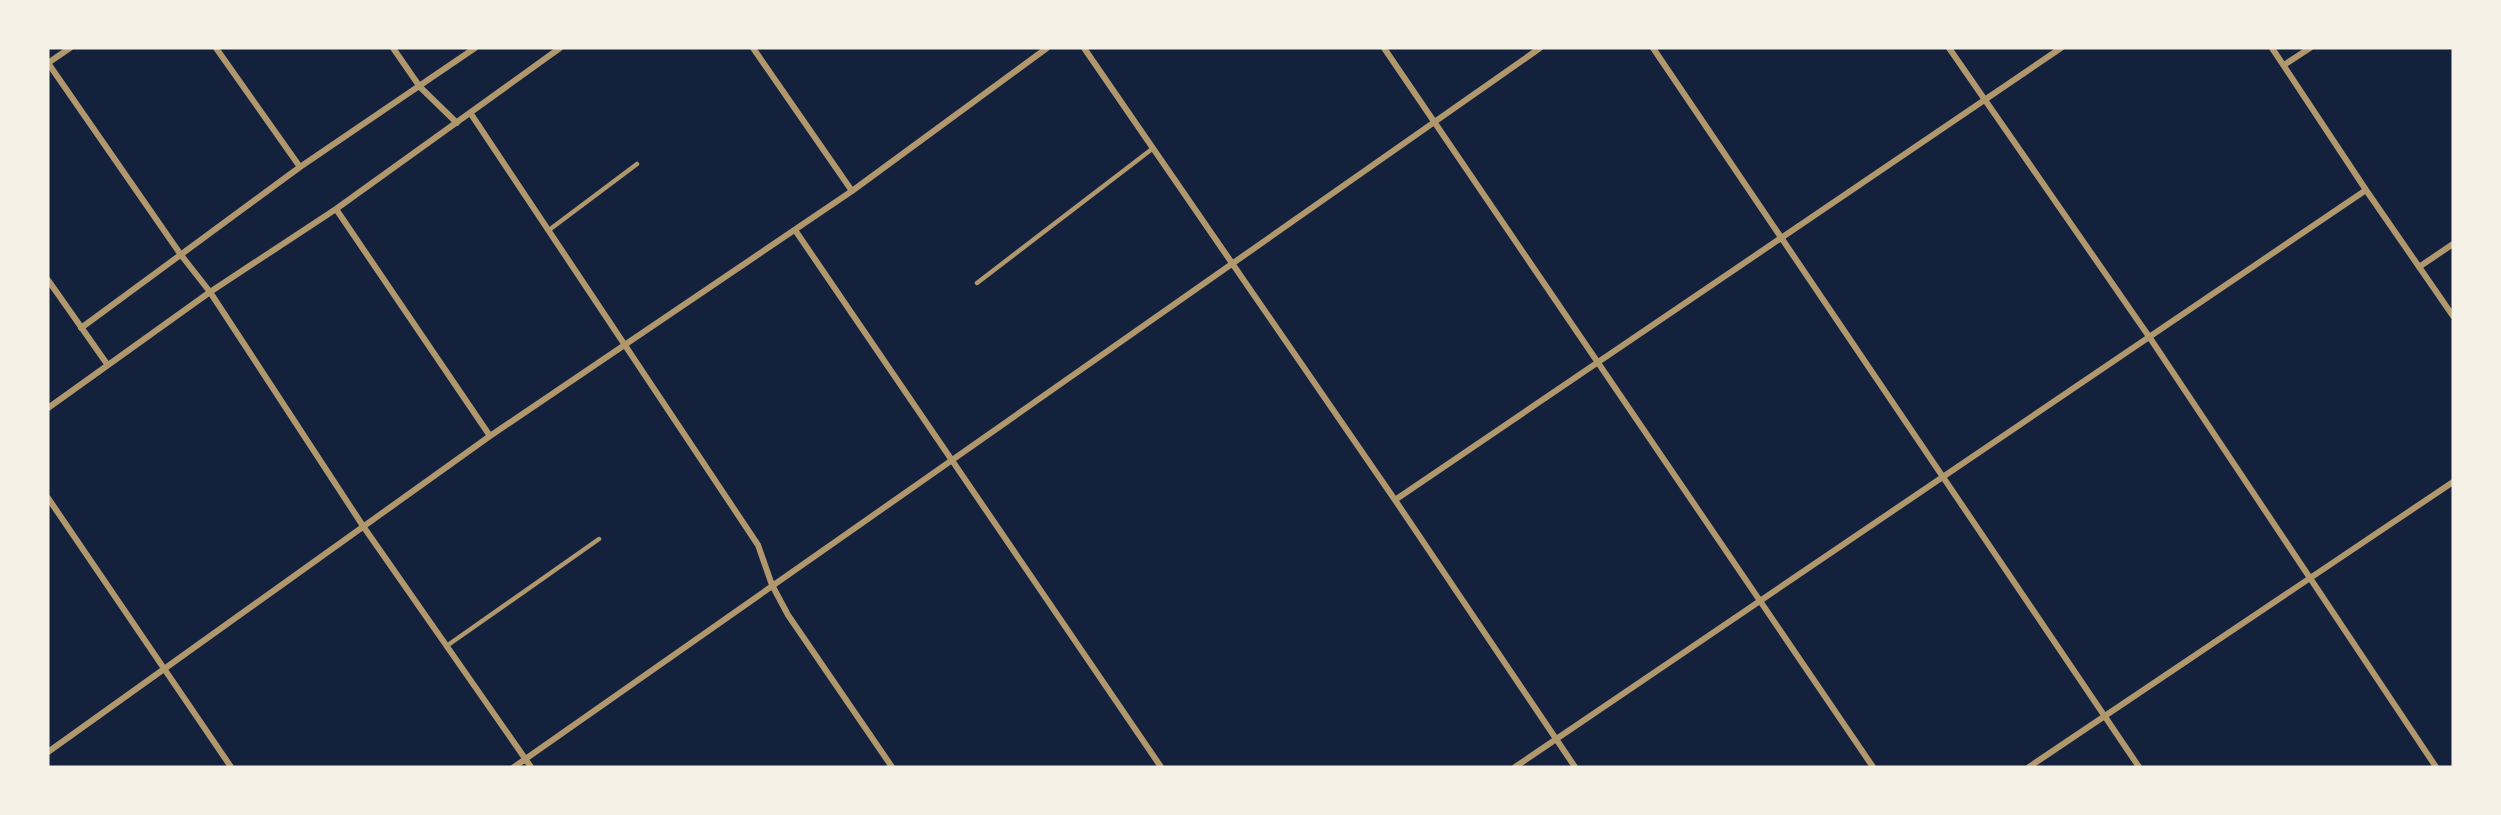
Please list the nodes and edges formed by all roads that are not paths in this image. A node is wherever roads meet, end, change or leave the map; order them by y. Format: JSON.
{"nodes":[{"id":1,"x":70,"y":48,"type":"edge"},
{"id":2,"x":216,"y":48,"type":"edge"},
{"id":3,"x":393,"y":48,"type":"edge"},
{"id":4,"x":475,"y":48,"type":"edge"},
{"id":5,"x":560,"y":48,"type":"edge"},
{"id":6,"x":753,"y":48,"type":"edge"},
{"id":7,"x":1047,"y":48,"type":"edge"},
{"id":8,"x":1084,"y":48,"type":"edge"},
{"id":9,"x":1384,"y":48,"type":"edge"},
{"id":10,"x":1540,"y":48,"type":"edge"},
{"id":11,"x":1653,"y":48,"type":"edge"},
{"id":12,"x":1949,"y":48,"type":"edge"},
{"id":13,"x":2061,"y":48,"type":"edge"},
{"id":14,"x":2272,"y":48,"type":"edge"},
{"id":15,"x":2310,"y":48,"type":"edge"},
{"id":16,"x":48,"y":63,"type":"edge"},
{"id":17,"x":2284,"y":65,"type":"junction"},
{"id":18,"x":420,"y":87,"type":"junction"},
{"id":19,"x":1984,"y":100,"type":"junction"},
{"id":20,"x":471,"y":114,"type":"junction"},
{"id":21,"x":1435,"y":122,"type":"junction"},
{"id":22,"x":457,"y":123,"type":"junction"},
{"id":23,"x":1152,"y":149,"type":"junction"},
{"id":24,"x":637,"y":164,"type":"dead end"},
{"id":25,"x":300,"y":167,"type":"junction"},
{"id":26,"x":2366,"y":190,"type":"junction"},
{"id":27,"x":852,"y":191,"type":"junction"},
{"id":28,"x":336,"y":209,"type":"junction"},
{"id":29,"x":549,"y":230,"type":"junction"},
{"id":30,"x":795,"y":230,"type":"junction"},
{"id":31,"x":1782,"y":237,"type":"junction"},
{"id":32,"x":2453,"y":244,"type":"edge"},
{"id":33,"x":181,"y":255,"type":"junction"},
{"id":34,"x":1232,"y":262,"type":"junction"},
{"id":35,"x":2419,"y":267,"type":"junction"},
{"id":36,"x":48,"y":280,"type":"edge"},
{"id":37,"x":977,"y":283,"type":"dead end"},
{"id":38,"x":210,"y":292,"type":"junction"},
{"id":39,"x":2453,"y":316,"type":"edge"},
{"id":40,"x":81,"y":328,"type":"junction"},
{"id":41,"x":2150,"y":338,"type":"junction"},
{"id":42,"x":624,"y":344,"type":"junction"},
{"id":43,"x":1598,"y":363,"type":"junction"},
{"id":44,"x":107,"y":364,"type":"junction"},
{"id":45,"x":48,"y":408,"type":"edge"},
{"id":46,"x":490,"y":436,"type":"junction"},
{"id":47,"x":951,"y":460,"type":"junction"},
{"id":48,"x":1943,"y":477,"type":"junction"},
{"id":49,"x":2453,"y":482,"type":"edge"},
{"id":50,"x":48,"y":498,"type":"edge"},
{"id":51,"x":1395,"y":500,"type":"junction"},
{"id":52,"x":363,"y":526,"type":"junction"},
{"id":53,"x":599,"y":539,"type":"dead end"},
{"id":54,"x":2309,"y":579,"type":"junction"},
{"id":55,"x":772,"y":585,"type":"junction"},
{"id":56,"x":1761,"y":601,"type":"junction"},
{"id":57,"x":448,"y":645,"type":"junction"},
{"id":58,"x":164,"y":670,"type":"junction"},
{"id":59,"x":2104,"y":715,"type":"junction"},
{"id":60,"x":1556,"y":739,"type":"junction"},
{"id":61,"x":48,"y":752,"type":"edge"},
{"id":62,"x":525,"y":759,"type":"junction"},
{"id":63,"x":231,"y":767,"type":"edge"},
{"id":64,"x":514,"y":767,"type":"edge"},
{"id":65,"x":531,"y":767,"type":"edge"},
{"id":66,"x":892,"y":767,"type":"edge"},
{"id":67,"x":1161,"y":767,"type":"edge"},
{"id":68,"x":1515,"y":767,"type":"edge"},
{"id":69,"x":1575,"y":767,"type":"edge"},
{"id":70,"x":1873,"y":767,"type":"edge"},
{"id":71,"x":2030,"y":767,"type":"edge"},
{"id":72,"x":2139,"y":767,"type":"edge"},
{"id":73,"x":2436,"y":767,"type":"edge"}],
"edges":[{"from":1,"to":16,"type":"street"},
{"from":2,"to":25,"type":"street"},
{"from":3,"to":18,"type":"street"},
{"from":4,"to":18,"type":"street"},
{"from":5,"to":20,"type":"street"},
{"from":6,"to":27,"type":"street"},
{"from":7,"to":27,"type":"street"},
{"from":8,"to":23,"type":"street"},
{"from":9,"to":21,"type":"street"},
{"from":10,"to":21,"type":"street"},
{"from":11,"to":31,"type":"street"},
{"from":12,"to":19,"type":"street"},
{"from":13,"to":19,"type":"street"},
{"from":14,"to":17,"type":"street"},
{"from":15,"to":17,"type":"street"},
{"from":16,"to":33,"type":"street"},
{"from":17,"to":26,"type":"street"},
{"from":18,"to":22,"type":"street"},
{"from":18,"to":25,"type":"street"},
{"from":19,"to":31,"type":"street"},
{"from":19,"to":41,"type":"street"},
{"from":20,"to":22,"type":"street"},
{"from":20,"to":29,"type":"street"},
{"from":21,"to":34,"type":"street"},
{"from":21,"to":43,"type":"street"},
{"from":22,"to":28,"type":"street"},
{"from":23,"to":34,"type":"street"},
{"from":23,"to":37,"type":"lane"},
{"from":24,"to":29,"type":"lane"},
{"from":25,"to":33,"type":"street"},
{"from":26,"to":35,"type":"street"},
{"from":26,"to":41,"type":"street"},
{"from":27,"to":30,"type":"street"},
{"from":28,"to":38,"type":"street"},
{"from":28,"to":46,"type":"street"},
{"from":29,"to":42,"type":"street"},
{"from":30,"to":42,"type":"street"},
{"from":30,"to":47,"type":"street"},
{"from":31,"to":43,"type":"street"},
{"from":31,"to":48,"type":"street"},
{"from":32,"to":35,"type":"street"},
{"from":33,"to":38,"type":"street"},
{"from":33,"to":40,"type":"street"},
{"from":34,"to":47,"type":"street"},
{"from":34,"to":51,"type":"street"},
{"from":35,"to":39,"type":"street"},
{"from":36,"to":40,"type":"street"},
{"from":38,"to":44,"type":"street"},
{"from":38,"to":52,"type":"street"},
{"from":40,"to":44,"type":"street"},
{"from":41,"to":48,"type":"street"},
{"from":41,"to":54,"type":"street"},
{"from":42,"to":46,"type":"street"},
{"from":42,"to":55,"type":"street"},
{"from":43,"to":51,"type":"street"},
{"from":43,"to":56,"type":"street"},
{"from":44,"to":45,"type":"street"},
{"from":46,"to":52,"type":"street"},
{"from":47,"to":55,"type":"street"},
{"from":47,"to":67,"type":"street"},
{"from":48,"to":56,"type":"street"},
{"from":48,"to":59,"type":"street"},
{"from":49,"to":54,"type":"street"},
{"from":50,"to":58,"type":"street"},
{"from":51,"to":60,"type":"street"},
{"from":52,"to":57,"type":"street"},
{"from":52,"to":58,"type":"street"},
{"from":53,"to":57,"type":"lane"},
{"from":54,"to":59,"type":"street"},
{"from":54,"to":73,"type":"street"},
{"from":55,"to":62,"type":"street"},
{"from":55,"to":66,"type":"street"},
{"from":56,"to":60,"type":"street"},
{"from":56,"to":70,"type":"street"},
{"from":57,"to":62,"type":"street"},
{"from":58,"to":61,"type":"street"},
{"from":58,"to":63,"type":"street"},
{"from":59,"to":71,"type":"street"},
{"from":59,"to":72,"type":"street"},
{"from":60,"to":68,"type":"street"},
{"from":60,"to":69,"type":"street"},
{"from":62,"to":64,"type":"street"},
{"from":62,"to":65,"type":"street"}]}
